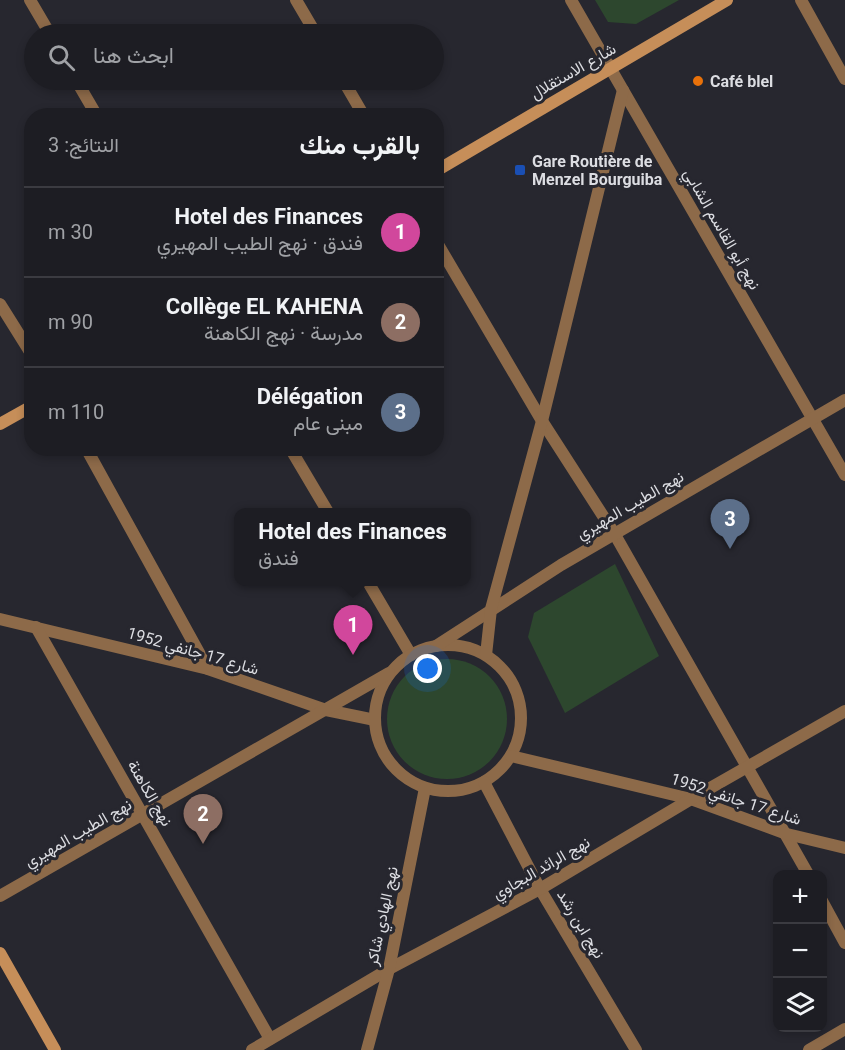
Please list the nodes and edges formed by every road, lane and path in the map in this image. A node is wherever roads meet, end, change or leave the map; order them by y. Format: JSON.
{"nodes":[{"id":1,"x":30,"y":0,"type":"edge"},
{"id":2,"x":296,"y":0,"type":"edge"},
{"id":3,"x":571,"y":0,"type":"edge"},
{"id":4,"x":727,"y":0,"type":"edge"},
{"id":5,"x":801,"y":0,"type":"edge"},
{"id":6,"x":44,"y":24,"type":"edge"},
{"id":7,"x":310,"y":24,"type":"edge"},
{"id":8,"x":610,"y":68,"type":"junction"},
{"id":9,"x":845,"y":79,"type":"edge"},
{"id":10,"x":82,"y":90,"type":"edge"},
{"id":11,"x":349,"y":90,"type":"edge"},
{"id":12,"x":623,"y":90,"type":"junction"},
{"id":13,"x":92,"y":108,"type":"edge"},
{"id":14,"x":359,"y":108,"type":"edge"},
{"id":15,"x":444,"y":166,"type":"edge"},
{"id":16,"x":444,"y":255,"type":"edge"},
{"id":17,"x":0,"y":303,"type":"edge"},
{"id":18,"x":24,"y":342,"type":"edge"},
{"id":19,"x":845,"y":400,"type":"edge"},
{"id":20,"x":24,"y":410,"type":"edge"},
{"id":21,"x":812,"y":419,"type":"junction"},
{"id":22,"x":542,"y":421,"type":"junction"},
{"id":23,"x":0,"y":424,"type":"edge"},
{"id":24,"x":90,"y":456,"type":"edge"},
{"id":25,"x":295,"y":456,"type":"edge"},
{"id":26,"x":845,"y":475,"type":"edge"},
{"id":27,"x":325,"y":508,"type":"edge"},
{"id":28,"x":614,"y":533,"type":"junction"},
{"id":29,"x":370,"y":586,"type":"edge"},
{"id":30,"x":491,"y":609,"type":"junction"},
{"id":31,"x":0,"y":619,"type":"edge"},
{"id":32,"x":36,"y":627,"type":"junction"},
{"id":33,"x":435,"y":646,"type":"junction"},
{"id":34,"x":411,"y":655,"type":"junction"},
{"id":35,"x":486,"y":655,"type":"junction"},
{"id":36,"x":208,"y":669,"type":"junction"},
{"id":37,"x":392,"y":672,"type":"junction"},
{"id":38,"x":326,"y":710,"type":"junction"},
{"id":39,"x":845,"y":711,"type":"edge"},
{"id":40,"x":375,"y":720,"type":"junction"},
{"id":41,"x":511,"y":756,"type":"junction"},
{"id":42,"x":747,"y":766,"type":"junction"},
{"id":43,"x":484,"y":782,"type":"junction"},
{"id":44,"x":425,"y":788,"type":"junction"},
{"id":45,"x":691,"y":799,"type":"junction"},
{"id":46,"x":144,"y":814,"type":"junction"},
{"id":47,"x":787,"y":834,"type":"junction"},
{"id":48,"x":845,"y":848,"type":"edge"},
{"id":49,"x":806,"y":870,"type":"edge"},
{"id":50,"x":540,"y":889,"type":"junction"},
{"id":51,"x":0,"y":896,"type":"edge"},
{"id":52,"x":827,"y":910,"type":"edge"},
{"id":53,"x":845,"y":943,"type":"edge"},
{"id":54,"x":0,"y":954,"type":"edge"},
{"id":55,"x":389,"y":969,"type":"junction"},
{"id":56,"x":845,"y":1029,"type":"edge"},
{"id":57,"x":270,"y":1039,"type":"junction"},
{"id":58,"x":55,"y":1050,"type":"edge"},
{"id":59,"x":252,"y":1050,"type":"edge"},
{"id":60,"x":367,"y":1050,"type":"edge"},
{"id":61,"x":636,"y":1050,"type":"edge"},
{"id":62,"x":809,"y":1050,"type":"edge"}],
"edges":[{"from":1,"to":6,"type":"street"},
{"from":2,"to":7,"type":"street"},
{"from":3,"to":8,"type":"street","name":"نهج أبو القاسم الشابي"},
{"from":4,"to":8,"type":"main road","name":"شارع الاستقلال"},
{"from":5,"to":9,"type":"street"},
{"from":8,"to":12,"type":"street","name":"نهج أبو القاسم الشابي"},
{"from":8,"to":15,"type":"main road","name":"شارع الاستقلال"},
{"from":10,"to":13,"type":"street"},
{"from":11,"to":14,"type":"street"},
{"from":12,"to":21,"type":"street","name":"نهج أبو القاسم الشابي"},
{"from":12,"to":22,"type":"street"},
{"from":16,"to":22,"type":"street"},
{"from":17,"to":18,"type":"street"},
{"from":19,"to":21,"type":"street","name":"نهج الطيب المهيري"},
{"from":20,"to":23,"type":"main road"},
{"from":21,"to":26,"type":"street","name":"نهج أبو القاسم الشابي"},
{"from":21,"to":28,"type":"street","name":"نهج الطيب المهيري"},
{"from":22,"to":28,"type":"street"},
{"from":22,"to":30,"type":"street"},
{"from":24,"to":36,"type":"street"},
{"from":25,"to":27,"type":"street"},
{"from":28,"to":30,"type":"street","name":"نهج الطيب المهيري"},
{"from":28,"to":42,"type":"street"},
{"from":29,"to":34,"type":"street"},
{"from":30,"to":33,"type":"street","name":"نهج الطيب المهيري"},
{"from":30,"to":35,"type":"street"},
{"from":31,"to":32,"type":"street","name":"شارع 17 جانفي 1952"},
{"from":32,"to":36,"type":"street","name":"شارع 17 جانفي 1952"},
{"from":32,"to":46,"type":"street","name":"نهج الكاهنة"},
{"from":33,"to":34,"type":"street"},
{"from":33,"to":35,"type":"street"},
{"from":34,"to":37,"type":"street"},
{"from":35,"to":41,"type":"street"},
{"from":36,"to":38,"type":"street","name":"شارع 17 جانفي 1952"},
{"from":37,"to":38,"type":"street","name":"نهج الطيب المهيري"},
{"from":37,"to":40,"type":"street"},
{"from":38,"to":40,"type":"street","name":"شارع 17 جانفي 1952"},
{"from":38,"to":46,"type":"street","name":"نهج الطيب المهيري"},
{"from":39,"to":42,"type":"street","name":"نهج الرائد البجاوي"},
{"from":40,"to":44,"type":"street"},
{"from":41,"to":43,"type":"street"},
{"from":41,"to":45,"type":"street","name":"شارع 17 جانفي 1952"},
{"from":42,"to":45,"type":"street","name":"نهج الرائد البجاوي"},
{"from":42,"to":47,"type":"street"},
{"from":43,"to":44,"type":"street"},
{"from":43,"to":50,"type":"street","name":"نهج ابن رشد"},
{"from":44,"to":55,"type":"street","name":"نهج الهادي شاكر"},
{"from":45,"to":47,"type":"street","name":"شارع 17 جانفي 1952"},
{"from":45,"to":50,"type":"street","name":"نهج الرائد البجاوي"},
{"from":46,"to":51,"type":"street","name":"نهج الطيب المهيري"},
{"from":46,"to":57,"type":"street","name":"نهج الكاهنة"},
{"from":47,"to":48,"type":"street","name":"شارع 17 جانفي 1952"},
{"from":47,"to":49,"type":"street"},
{"from":50,"to":55,"type":"street","name":"نهج الرائد البجاوي"},
{"from":50,"to":61,"type":"street","name":"نهج ابن رشد"},
{"from":52,"to":53,"type":"street"},
{"from":54,"to":58,"type":"main road"},
{"from":55,"to":57,"type":"street","name":"نهج الرائد البجاوي"},
{"from":55,"to":60,"type":"street","name":"نهج الهادي شاكر"},
{"from":56,"to":62,"type":"street"},
{"from":57,"to":59,"type":"street","name":"نهج الرائد البجاوي"}]}
